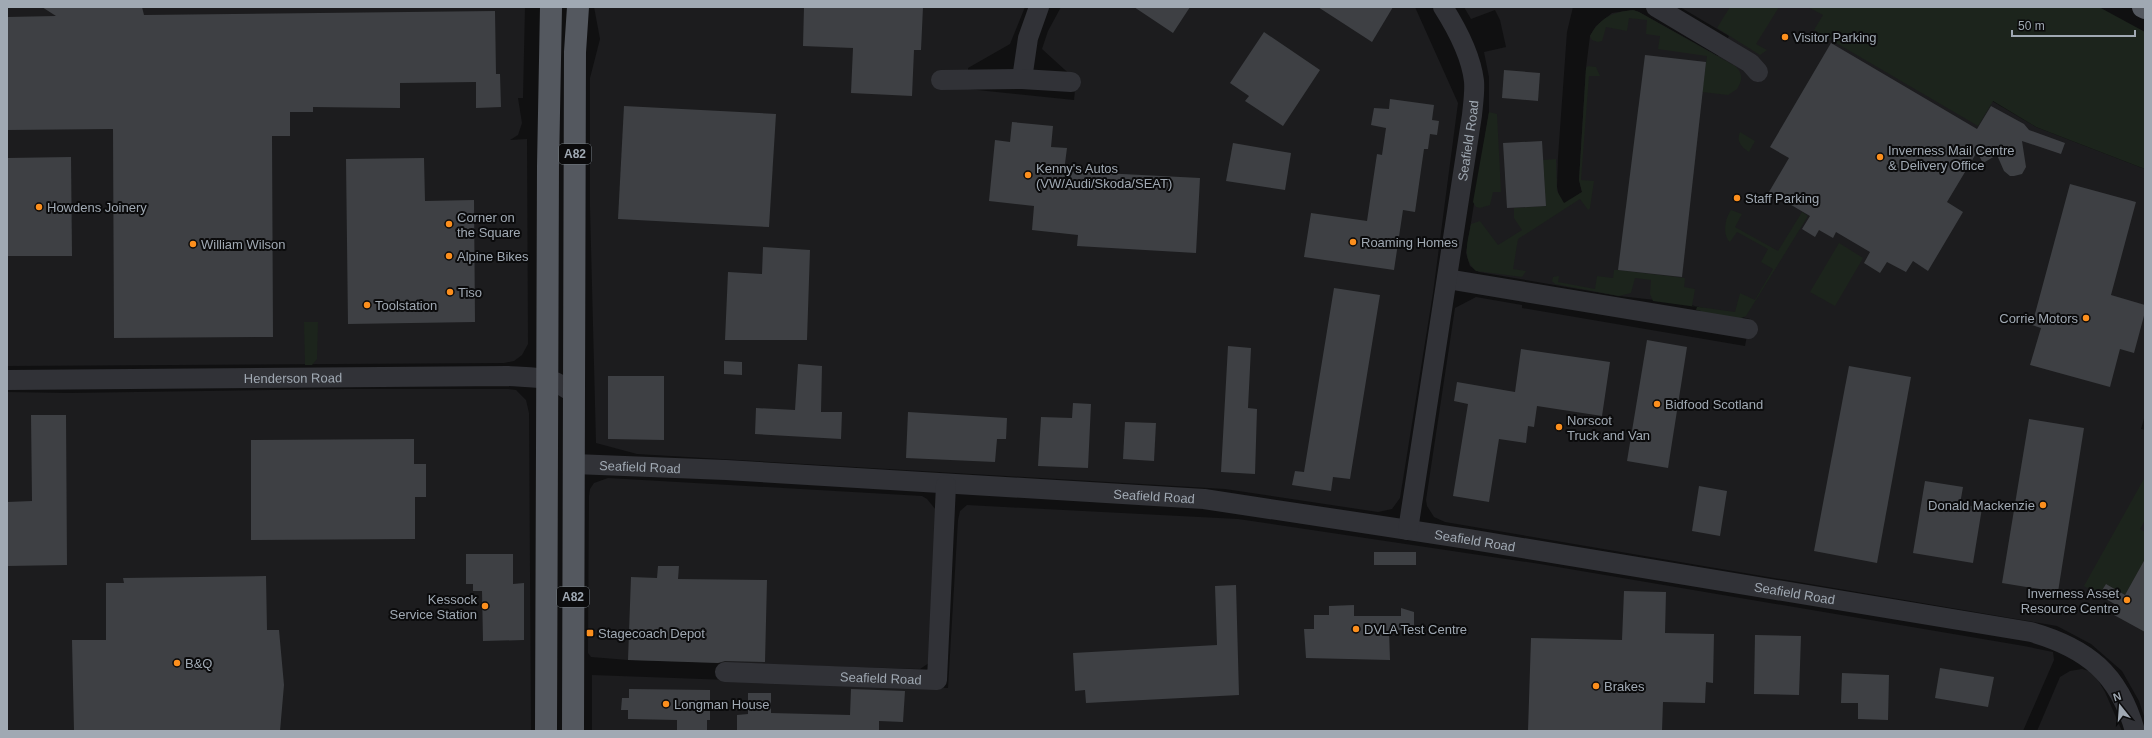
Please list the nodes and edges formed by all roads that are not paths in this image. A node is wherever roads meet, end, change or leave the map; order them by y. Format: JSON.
{"nodes":[{"id":1,"x":551,"y":7,"type":"edge"},
{"id":2,"x":578,"y":7,"type":"edge"},
{"id":3,"x":1039,"y":7,"type":"edge"},
{"id":4,"x":1443,"y":7,"type":"edge"},
{"id":5,"x":1656,"y":7,"type":"edge"},
{"id":6,"x":1758,"y":72,"type":"dead end"},
{"id":7,"x":1022,"y":79,"type":"junction"},
{"id":8,"x":941,"y":80,"type":"dead end"},
{"id":9,"x":1071,"y":82,"type":"dead end"},
{"id":10,"x":1447,"y":279,"type":"junction"},
{"id":11,"x":1748,"y":329,"type":"dead end"},
{"id":12,"x":547,"y":378,"type":"junction"},
{"id":13,"x":7,"y":380,"type":"edge"},
{"id":14,"x":574,"y":394,"type":"junction"},
{"id":15,"x":574,"y":464,"type":"junction"},
{"id":16,"x":946,"y":485,"type":"junction"},
{"id":17,"x":1408,"y":530,"type":"junction"},
{"id":18,"x":726,"y":672,"type":"dead end"},
{"id":19,"x":546,"y":731,"type":"edge"},
{"id":20,"x":573,"y":731,"type":"edge"},
{"id":21,"x":2135,"y":731,"type":"edge"}],
"edges":[{"from":1,"to":12,"type":"highway","number":"A82"},
{"from":2,"to":14,"type":"highway","number":"A82"},
{"from":3,"to":7,"type":"street"},
{"from":4,"to":10,"type":"street","name":"Seafield Road"},
{"from":5,"to":6,"type":"street"},
{"from":7,"to":8,"type":"street"},
{"from":7,"to":9,"type":"street"},
{"from":10,"to":11,"type":"street"},
{"from":10,"to":17,"type":"street","name":"Seafield Road"},
{"from":12,"to":13,"type":"street","name":"Henderson Road"},
{"from":12,"to":14,"type":"street","name":"Henderson Road"},
{"from":12,"to":19,"type":"highway","number":"A82"},
{"from":14,"to":15,"type":"highway","number":"A82"},
{"from":15,"to":16,"type":"street","name":"Seafield Road"},
{"from":15,"to":20,"type":"highway","number":"A82"},
{"from":16,"to":17,"type":"street","name":"Seafield Road"},
{"from":16,"to":18,"type":"street","name":"Seafield Road"},
{"from":17,"to":21,"type":"street","name":"Seafield Road"}]}
